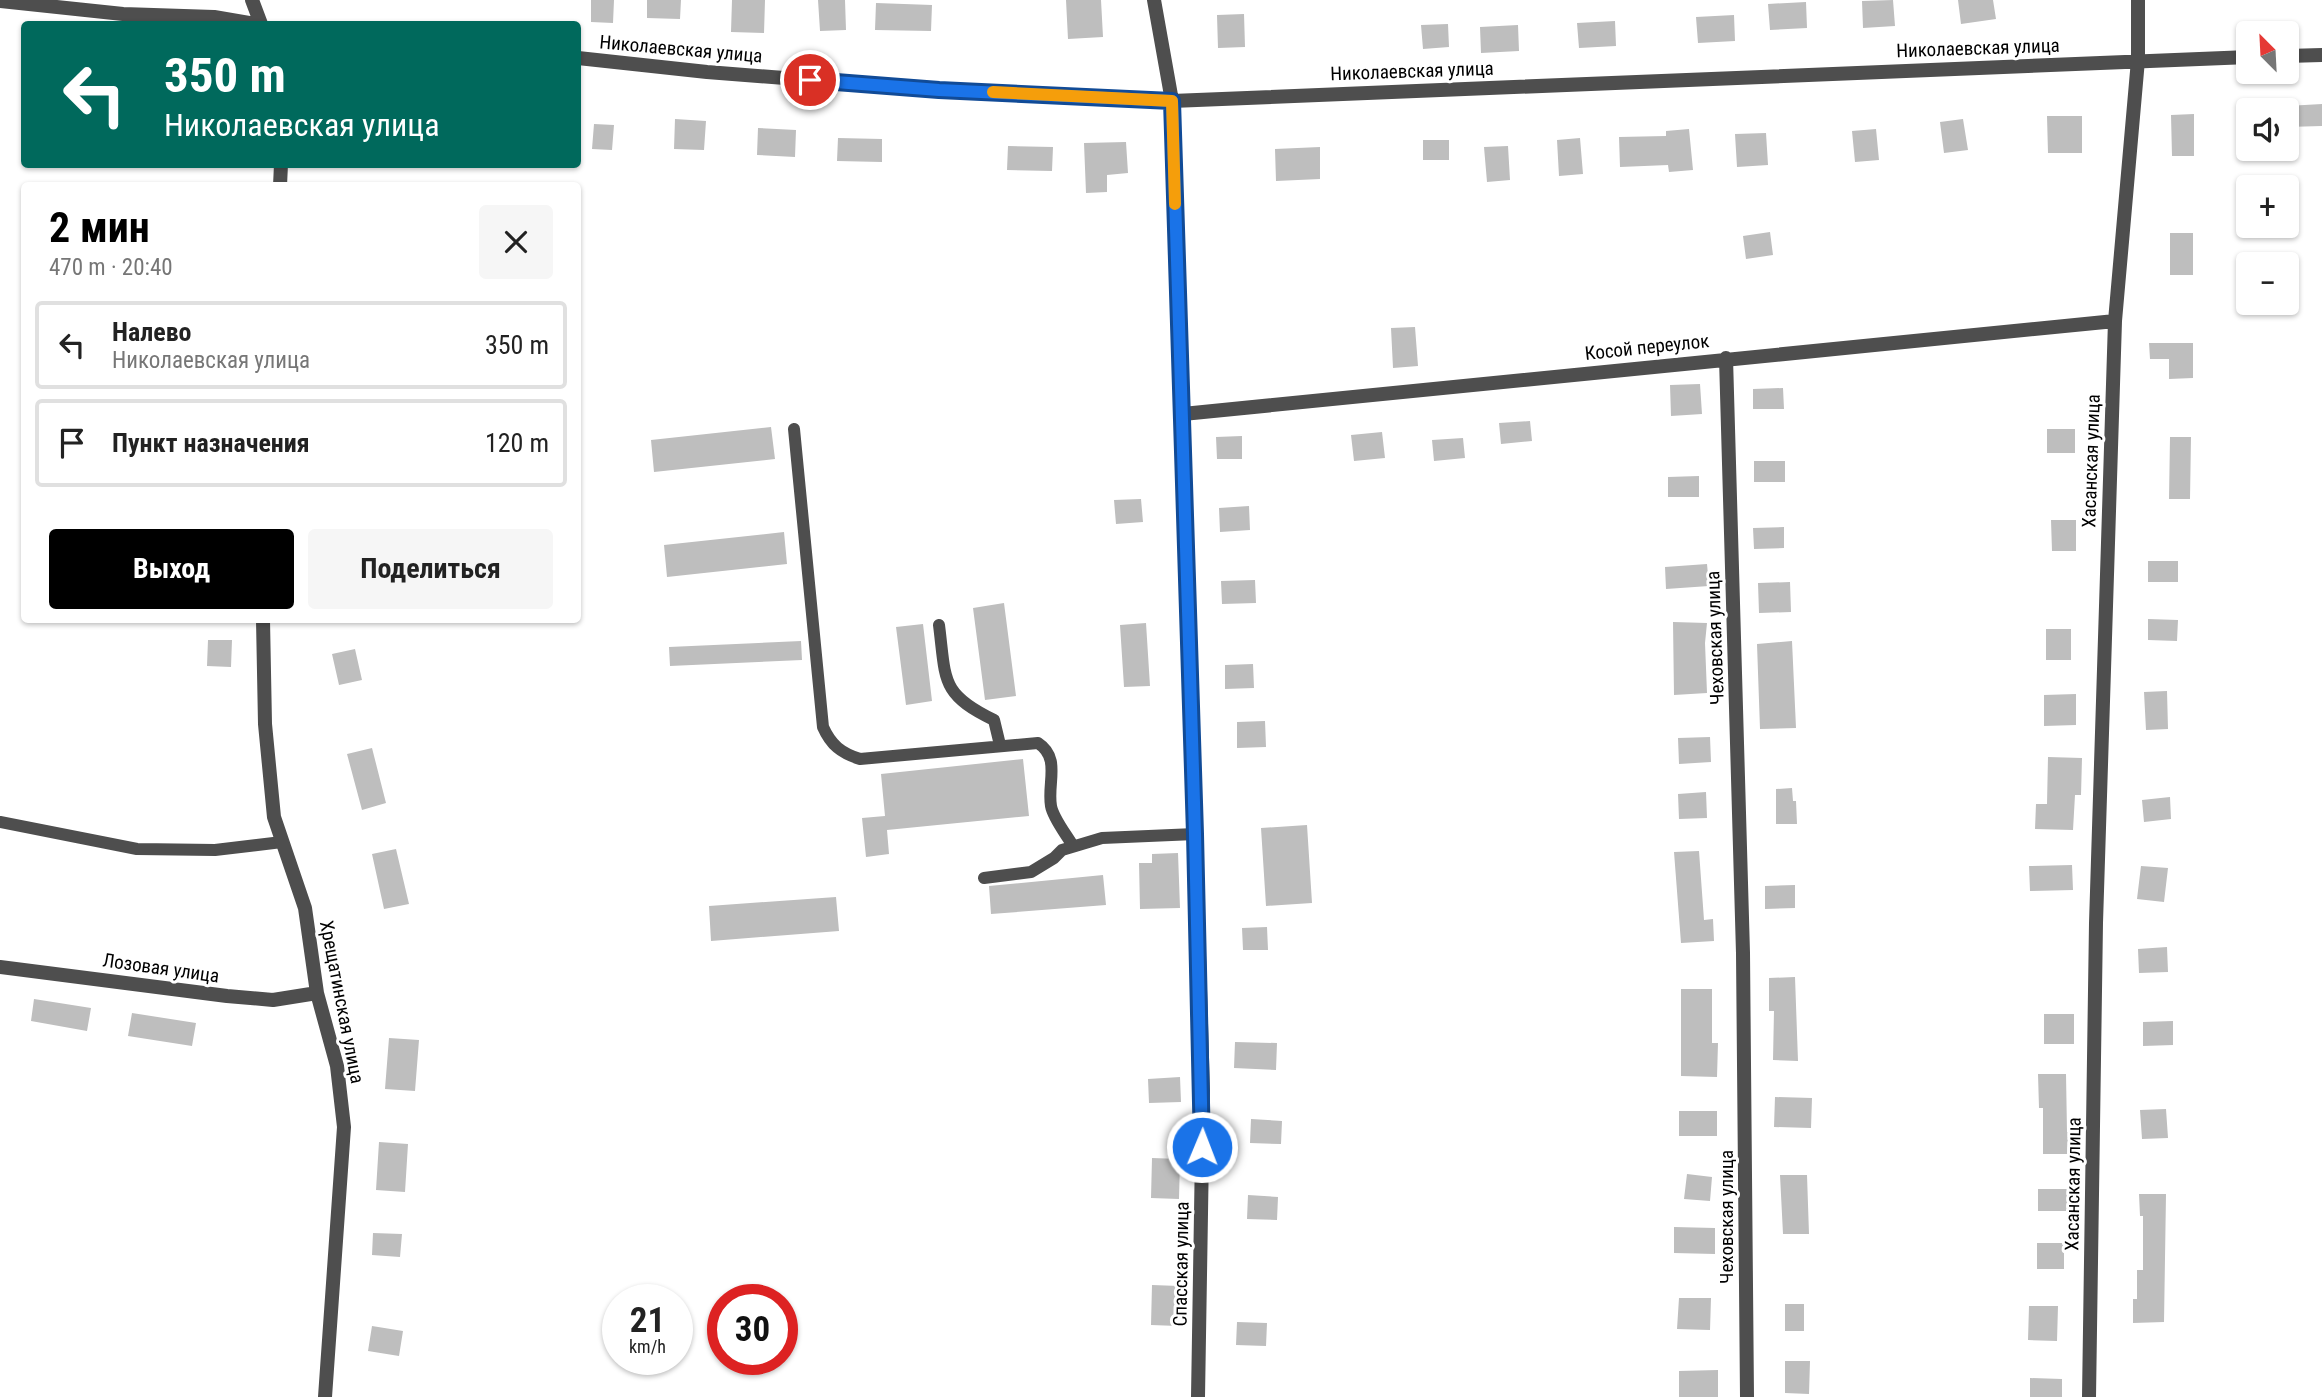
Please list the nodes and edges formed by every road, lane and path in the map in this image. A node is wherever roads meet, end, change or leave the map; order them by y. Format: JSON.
{"nodes":[{"id":1,"x":252,"y":0,"type":"edge"},
{"id":2,"x":1154,"y":0,"type":"edge"},
{"id":3,"x":2138,"y":0,"type":"edge"},
{"id":4,"x":0,"y":1,"type":"edge"},
{"id":5,"x":237,"y":21,"type":"edge"},
{"id":6,"x":260,"y":21,"type":"edge"},
{"id":7,"x":2322,"y":55,"type":"edge"},
{"id":8,"x":2300,"y":56,"type":"edge"},
{"id":9,"x":2236,"y":57,"type":"edge"},
{"id":10,"x":581,"y":58,"type":"edge"},
{"id":11,"x":2138,"y":61,"type":"junction"},
{"id":12,"x":1172,"y":101,"type":"junction"},
{"id":13,"x":2115,"y":321,"type":"junction"},
{"id":14,"x":1726,"y":358,"type":"junction"},
{"id":15,"x":1183,"y":414,"type":"junction"},
{"id":16,"x":794,"y":429,"type":"dead end"},
{"id":17,"x":263,"y":623,"type":"edge"},
{"id":18,"x":939,"y":625,"type":"dead end"},
{"id":19,"x":1000,"y":745,"type":"junction"},
{"id":20,"x":0,"y":822,"type":"edge"},
{"id":21,"x":1195,"y":834,"type":"junction"},
{"id":22,"x":282,"y":842,"type":"junction"},
{"id":23,"x":1073,"y":846,"type":"junction"},
{"id":24,"x":984,"y":878,"type":"dead end"},
{"id":25,"x":0,"y":967,"type":"edge"},
{"id":26,"x":317,"y":993,"type":"junction"},
{"id":27,"x":325,"y":1397,"type":"edge"},
{"id":28,"x":1198,"y":1397,"type":"edge"},
{"id":29,"x":1747,"y":1397,"type":"edge"},
{"id":30,"x":2089,"y":1397,"type":"edge"}],
"edges":[{"from":1,"to":6,"type":"street"},
{"from":2,"to":12,"type":"street","name":"Спасская улица"},
{"from":3,"to":11,"type":"street","name":"Хасанская улица"},
{"from":4,"to":5,"type":"street"},
{"from":7,"to":8,"type":"street"},
{"from":9,"to":11,"type":"street","name":"Николаевская улица"},
{"from":10,"to":12,"type":"street","name":"Николаевская улица"},
{"from":11,"to":12,"type":"street","name":"Николаевская улица"},
{"from":11,"to":13,"type":"street","name":"Хасанская улица"},
{"from":12,"to":15,"type":"street","name":"Спасская улица"},
{"from":13,"to":14,"type":"street","name":"Косой переулок"},
{"from":13,"to":30,"type":"street","name":"Хасанская улица"},
{"from":14,"to":15,"type":"street","name":"Косой переулок"},
{"from":14,"to":29,"type":"street","name":"Чеховская улица"},
{"from":15,"to":21,"type":"street","name":"Спасская улица"},
{"from":16,"to":19,"type":"lane"},
{"from":17,"to":22,"type":"street","name":"Хрещатинская улица"},
{"from":18,"to":19,"type":"lane"},
{"from":19,"to":23,"type":"lane"},
{"from":20,"to":22,"type":"lane"},
{"from":21,"to":23,"type":"lane"},
{"from":21,"to":28,"type":"street","name":"Спасская улица"},
{"from":22,"to":26,"type":"street","name":"Хрещатинская улица"},
{"from":23,"to":24,"type":"lane"},
{"from":25,"to":26,"type":"street","name":"Лозовая улица"},
{"from":26,"to":27,"type":"street","name":"Хрещатинская улица"}]}
